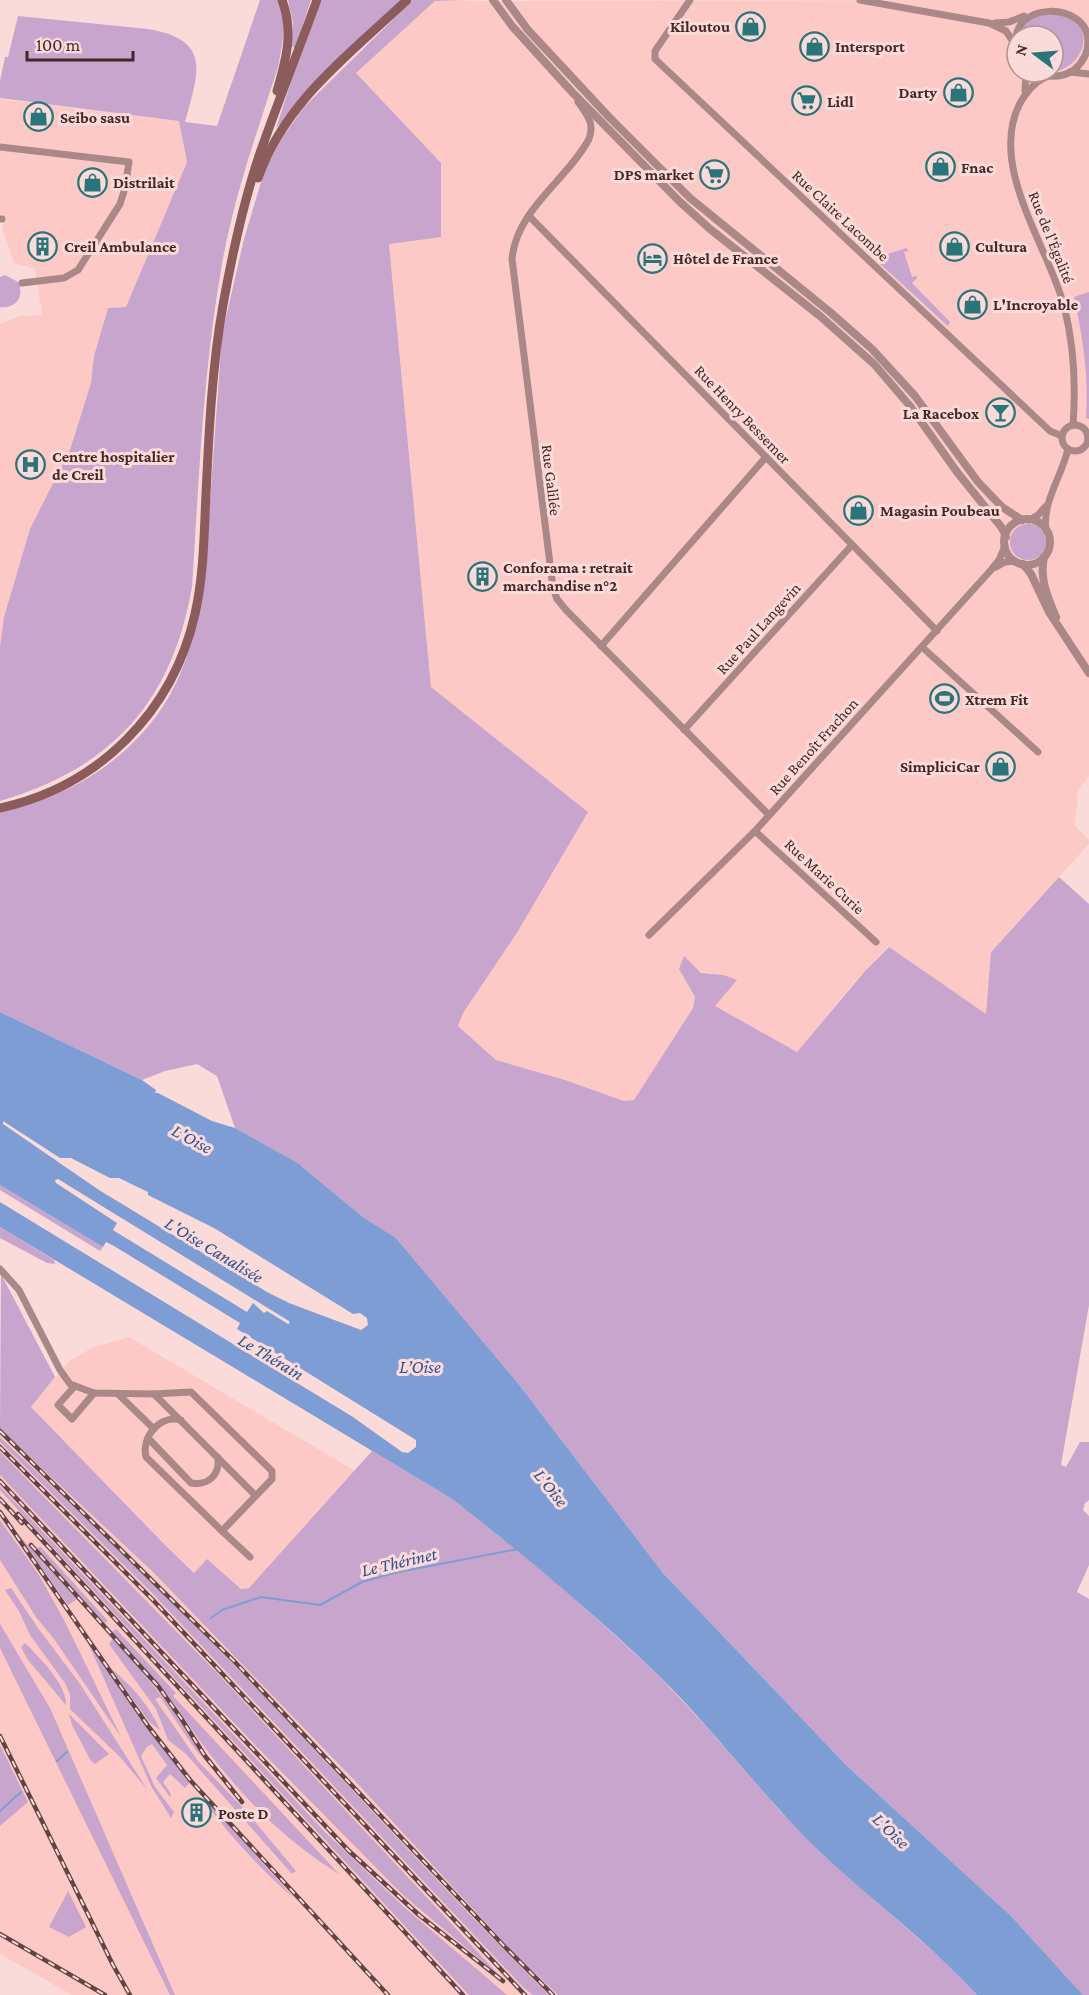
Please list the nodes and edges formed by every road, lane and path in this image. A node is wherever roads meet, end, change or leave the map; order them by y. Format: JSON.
{"nodes":[{"id":1,"x":282,"y":0,"type":"edge"},
{"id":2,"x":317,"y":0,"type":"edge"},
{"id":3,"x":408,"y":0,"type":"edge"},
{"id":4,"x":493,"y":0,"type":"edge"},
{"id":5,"x":506,"y":0,"type":"edge"},
{"id":6,"x":690,"y":0,"type":"edge"},
{"id":7,"x":860,"y":0,"type":"edge"},
{"id":8,"x":915,"y":5,"type":"edge"},
{"id":9,"x":1027,"y":15,"type":"junction"},
{"id":10,"x":989,"y":23,"type":"junction"},
{"id":11,"x":1022,"y":24,"type":"edge"},
{"id":12,"x":1005,"y":31,"type":"edge"},
{"id":13,"x":1088,"y":53,"type":"edge"},
{"id":14,"x":1070,"y":72,"type":"junction"},
{"id":15,"x":1065,"y":74,"type":"edge"},
{"id":16,"x":1089,"y":74,"type":"edge"},
{"id":17,"x":1027,"y":84,"type":"edge"},
{"id":18,"x":1034,"y":84,"type":"edge"},
{"id":19,"x":572,"y":92,"type":"junction"},
{"id":20,"x":1023,"y":97,"type":"junction"},
{"id":21,"x":0,"y":147,"type":"edge"},
{"id":22,"x":262,"y":148,"type":"junction"},
{"id":23,"x":243,"y":213,"type":"junction"},
{"id":24,"x":529,"y":216,"type":"junction"},
{"id":25,"x":22,"y":284,"type":"dead end"},
{"id":26,"x":1073,"y":425,"type":"junction"},
{"id":27,"x":1062,"y":436,"type":"junction"},
{"id":28,"x":1083,"y":448,"type":"junction"},
{"id":29,"x":1068,"y":449,"type":"junction"},
{"id":30,"x":766,"y":456,"type":"junction"},
{"id":31,"x":1089,"y":456,"type":"edge"},
{"id":32,"x":1048,"y":502,"type":"junction"},
{"id":33,"x":1025,"y":520,"type":"junction"},
{"id":34,"x":1046,"y":530,"type":"junction"},
{"id":35,"x":1005,"y":541,"type":"junction"},
{"id":36,"x":852,"y":545,"type":"junction"},
{"id":37,"x":1044,"y":557,"type":"junction"},
{"id":38,"x":1019,"y":563,"type":"junction"},
{"id":39,"x":991,"y":570,"type":"junction"},
{"id":40,"x":937,"y":631,"type":"junction"},
{"id":41,"x":1062,"y":631,"type":"junction"},
{"id":42,"x":601,"y":646,"type":"junction"},
{"id":43,"x":922,"y":647,"type":"junction"},
{"id":44,"x":1089,"y":673,"type":"edge"},
{"id":45,"x":684,"y":729,"type":"junction"},
{"id":46,"x":1038,"y":752,"type":"dead end"},
{"id":47,"x":0,"y":808,"type":"edge"},
{"id":48,"x":769,"y":815,"type":"junction"},
{"id":49,"x":755,"y":831,"type":"junction"},
{"id":50,"x":649,"y":935,"type":"dead end"},
{"id":51,"x":876,"y":942,"type":"dead end"},
{"id":52,"x":0,"y":1269,"type":"edge"},
{"id":53,"x":74,"y":1387,"type":"junction"},
{"id":54,"x":94,"y":1394,"type":"junction"},
{"id":55,"x":118,"y":1394,"type":"junction"},
{"id":56,"x":154,"y":1394,"type":"junction"},
{"id":57,"x":180,"y":1420,"type":"junction"},
{"id":58,"x":154,"y":1430,"type":"junction"},
{"id":59,"x":148,"y":1438,"type":"junction"},
{"id":60,"x":219,"y":1458,"type":"junction"},
{"id":61,"x":255,"y":1494,"type":"junction"},
{"id":62,"x":222,"y":1531,"type":"junction"},
{"id":63,"x":250,"y":1557,"type":"dead end"}],
"edges":[{"from":1,"to":22,"type":"main road"},
{"from":2,"to":22,"type":"main road"},
{"from":3,"to":23,"type":"main road"},
{"from":4,"to":19,"type":"street"},
{"from":5,"to":33,"type":"street"},
{"from":6,"to":27,"type":"street","name":"Rue Claire Lacombe"},
{"from":7,"to":8,"type":"street"},
{"from":8,"to":10,"type":"street"},
{"from":9,"to":10,"type":"street"},
{"from":9,"to":11,"type":"street"},
{"from":9,"to":13,"type":"street"},
{"from":10,"to":12,"type":"street"},
{"from":13,"to":14,"type":"street"},
{"from":14,"to":15,"type":"street"},
{"from":14,"to":16,"type":"street"},
{"from":17,"to":20,"type":"street","name":"Rue de l'Égalité"},
{"from":18,"to":20,"type":"street","name":"Rue de l'Égalité"},
{"from":19,"to":24,"type":"street","name":"Rue Galilée"},
{"from":19,"to":35,"type":"street"},
{"from":20,"to":26,"type":"street","name":"Rue de l'Égalité"},
{"from":21,"to":25,"type":"street"},
{"from":22,"to":23,"type":"main road"},
{"from":23,"to":47,"type":"main road"},
{"from":24,"to":30,"type":"street","name":"Rue Henry Bessemer"},
{"from":24,"to":42,"type":"street","name":"Rue Galilée"},
{"from":26,"to":27,"type":"street"},
{"from":26,"to":28,"type":"street"},
{"from":27,"to":29,"type":"street"},
{"from":28,"to":29,"type":"street"},
{"from":28,"to":31,"type":"street"},
{"from":29,"to":32,"type":"street"},
{"from":30,"to":36,"type":"street","name":"Rue Henry Bessemer"},
{"from":30,"to":42,"type":"street"},
{"from":32,"to":33,"type":"street"},
{"from":32,"to":34,"type":"street"},
{"from":33,"to":34,"type":"street"},
{"from":33,"to":35,"type":"street"},
{"from":34,"to":37,"type":"street"},
{"from":35,"to":38,"type":"street"},
{"from":35,"to":39,"type":"street","name":"Rue Benoît Frachon"},
{"from":36,"to":40,"type":"street","name":"Rue Henry Bessemer"},
{"from":36,"to":45,"type":"street","name":"Rue Paul Langevin"},
{"from":37,"to":38,"type":"street"},
{"from":37,"to":41,"type":"street"},
{"from":38,"to":39,"type":"street","name":"Rue Benoît Frachon"},
{"from":38,"to":41,"type":"street"},
{"from":39,"to":40,"type":"street","name":"Rue Benoît Frachon"},
{"from":40,"to":43,"type":"street","name":"Rue Benoît Frachon"},
{"from":41,"to":44,"type":"street"},
{"from":42,"to":45,"type":"street","name":"Rue Galilée"},
{"from":43,"to":46,"type":"street"},
{"from":43,"to":48,"type":"street","name":"Rue Benoît Frachon"},
{"from":45,"to":48,"type":"street","name":"Rue Galilée"},
{"from":48,"to":49,"type":"street","name":"Rue Benoît Frachon"},
{"from":49,"to":50,"type":"street","name":"Rue Benoît Frachon"},
{"from":49,"to":51,"type":"street","name":"Rue Marie Curie"},
{"from":52,"to":53,"type":"street"},
{"from":53,"to":54,"type":"street"},
{"from":53,"to":54,"type":"street"},
{"from":54,"to":55,"type":"street"},
{"from":55,"to":56,"type":"street"},
{"from":55,"to":58,"type":"street"},
{"from":56,"to":57,"type":"street"},
{"from":56,"to":61,"type":"street"},
{"from":57,"to":58,"type":"street"},
{"from":57,"to":60,"type":"street"},
{"from":58,"to":59,"type":"street"},
{"from":59,"to":60,"type":"street"},
{"from":59,"to":62,"type":"street"},
{"from":60,"to":61,"type":"street"},
{"from":61,"to":62,"type":"street"},
{"from":62,"to":63,"type":"street"}]}
